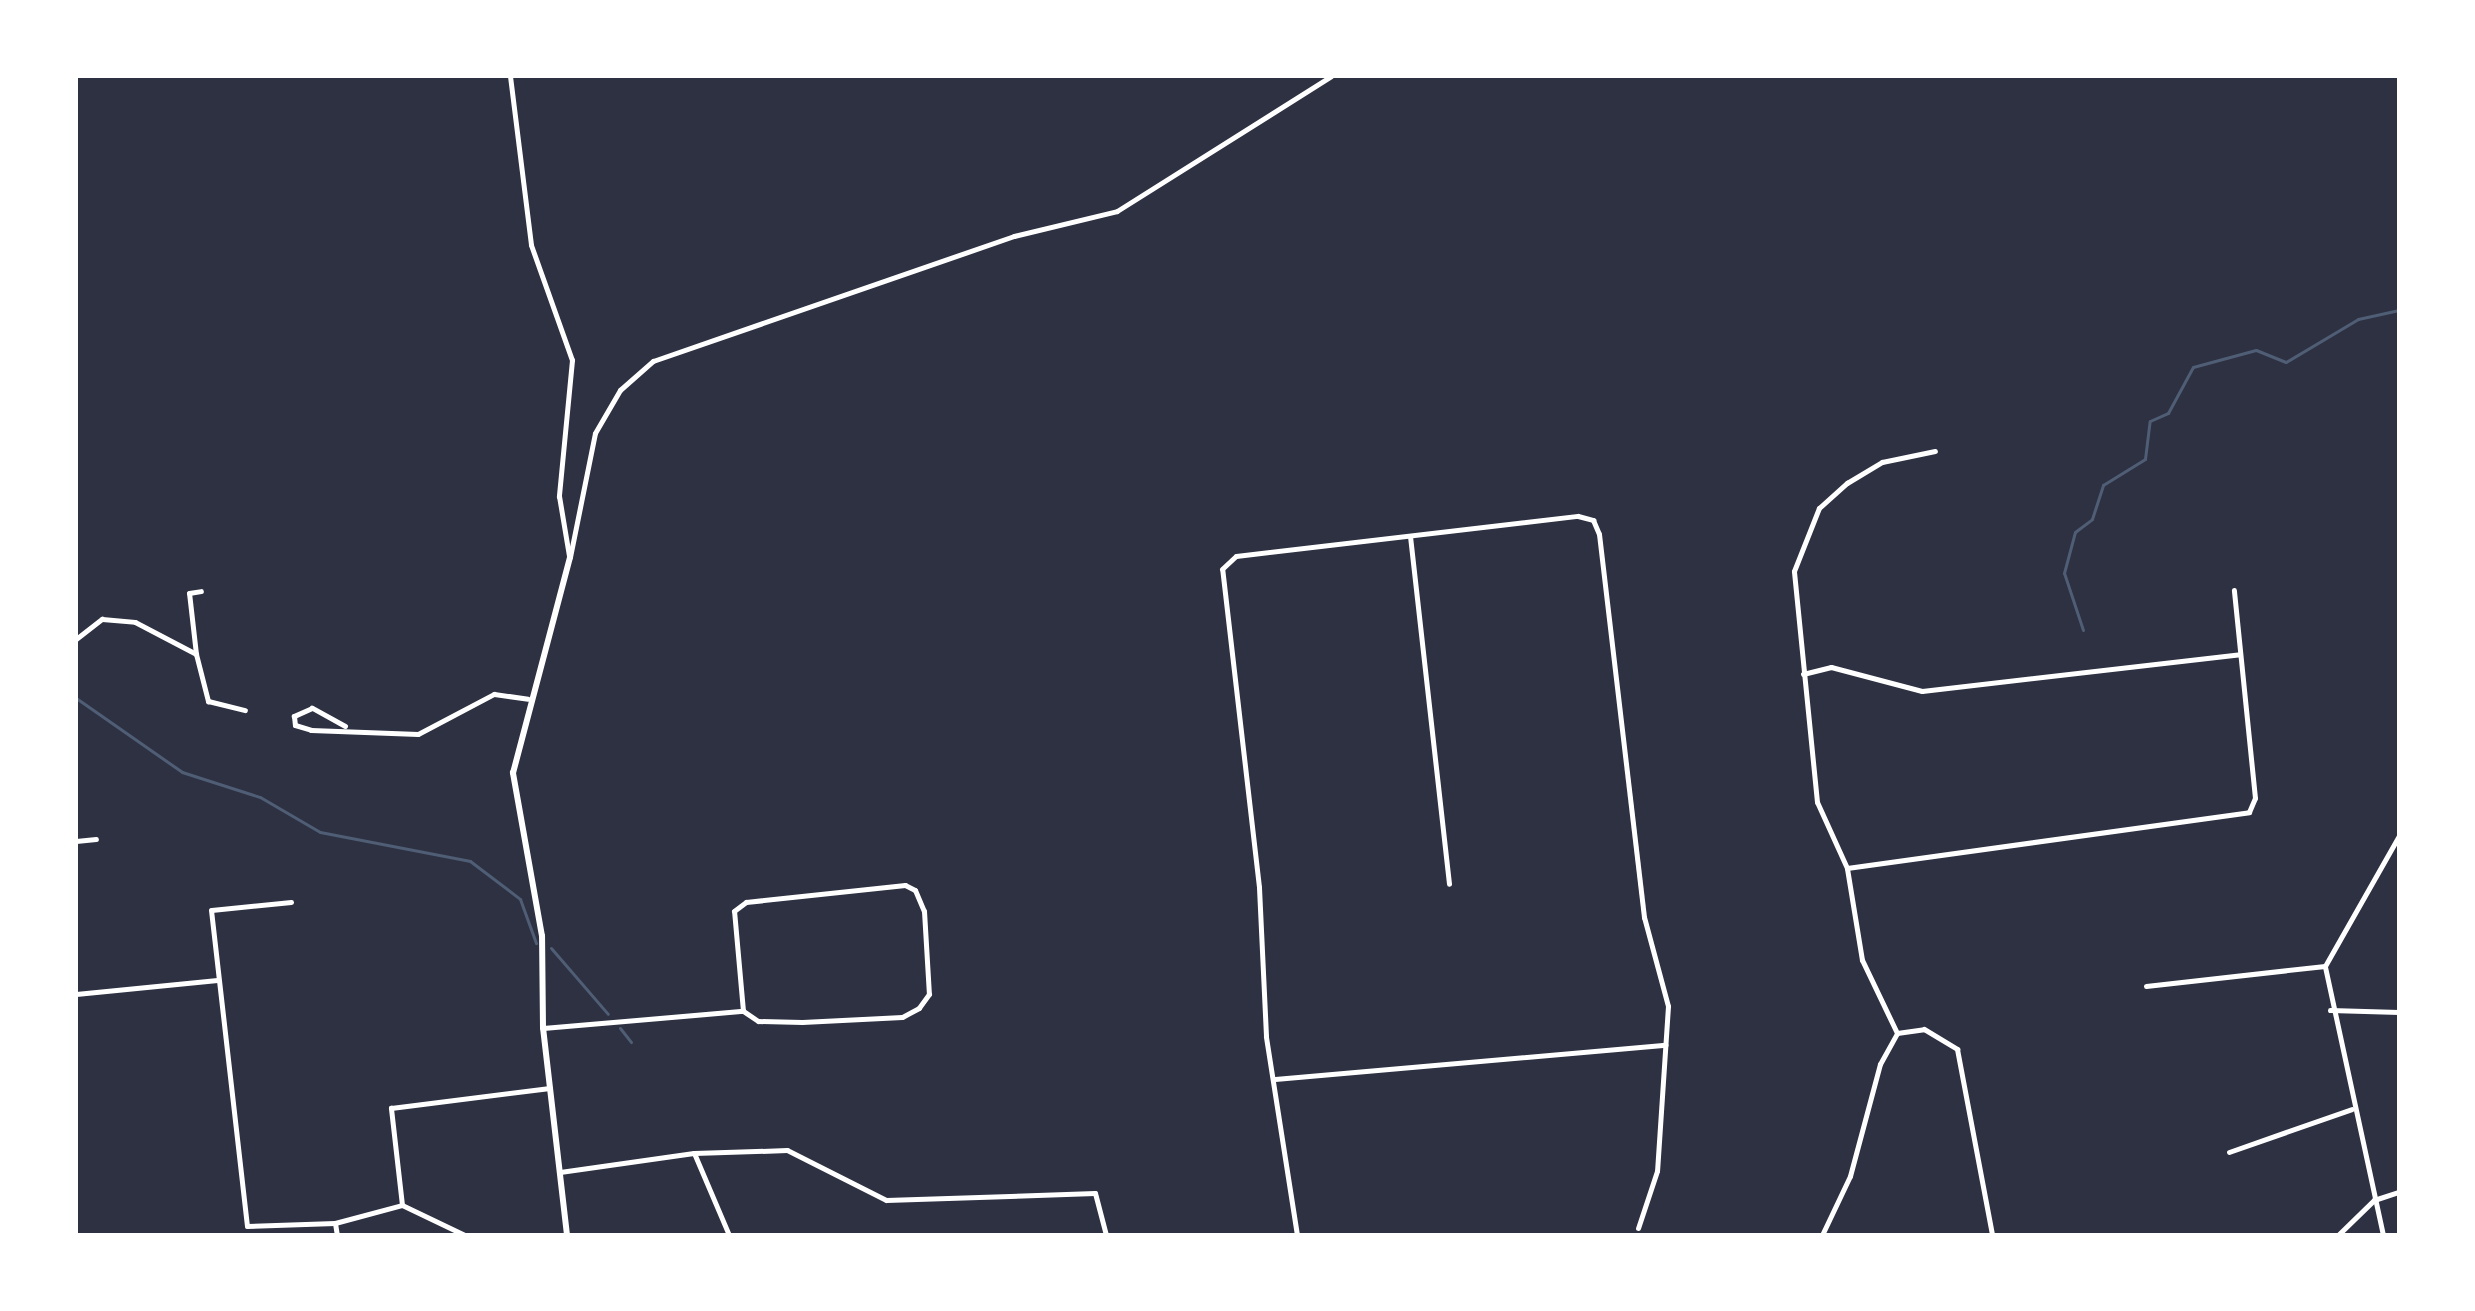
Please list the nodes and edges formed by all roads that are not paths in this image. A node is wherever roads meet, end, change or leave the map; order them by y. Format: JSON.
{"nodes":[{"id":1,"x":510,"y":76,"type":"edge"},
{"id":2,"x":1331,"y":76,"type":"edge"},
{"id":3,"x":1935,"y":451,"type":"dead end"},
{"id":4,"x":1410,"y":536,"type":"junction"},
{"id":5,"x":570,"y":557,"type":"junction"},
{"id":6,"x":2234,"y":590,"type":"dead end"},
{"id":7,"x":201,"y":591,"type":"dead end"},
{"id":8,"x":76,"y":639,"type":"edge"},
{"id":9,"x":196,"y":654,"type":"junction"},
{"id":10,"x":2240,"y":654,"type":"junction"},
{"id":11,"x":1803,"y":674,"type":"junction"},
{"id":12,"x":528,"y":699,"type":"junction"},
{"id":13,"x":245,"y":710,"type":"dead end"},
{"id":14,"x":345,"y":726,"type":"junction"},
{"id":15,"x":2399,"y":836,"type":"edge"},
{"id":16,"x":96,"y":839,"type":"dead end"},
{"id":17,"x":76,"y":841,"type":"edge"},
{"id":18,"x":1847,"y":868,"type":"junction"},
{"id":19,"x":1449,"y":884,"type":"dead end"},
{"id":20,"x":291,"y":902,"type":"dead end"},
{"id":21,"x":2325,"y":966,"type":"junction"},
{"id":22,"x":217,"y":980,"type":"junction"},
{"id":23,"x":2146,"y":986,"type":"dead end"},
{"id":24,"x":76,"y":994,"type":"edge"},
{"id":25,"x":2330,"y":1010,"type":"junction"},
{"id":26,"x":743,"y":1011,"type":"junction"},
{"id":27,"x":2399,"y":1012,"type":"edge"},
{"id":28,"x":543,"y":1028,"type":"junction"},
{"id":29,"x":1897,"y":1033,"type":"junction"},
{"id":30,"x":1666,"y":1045,"type":"junction"},
{"id":31,"x":1275,"y":1079,"type":"junction"},
{"id":32,"x":550,"y":1088,"type":"junction"},
{"id":33,"x":2352,"y":1109,"type":"junction"},
{"id":34,"x":2229,"y":1152,"type":"dead end"},
{"id":35,"x":694,"y":1153,"type":"junction"},
{"id":36,"x":560,"y":1172,"type":"junction"},
{"id":37,"x":2399,"y":1192,"type":"edge"},
{"id":38,"x":2374,"y":1200,"type":"junction"},
{"id":39,"x":402,"y":1205,"type":"junction"},
{"id":40,"x":335,"y":1223,"type":"junction"},
{"id":41,"x":1638,"y":1228,"type":"dead end"},
{"id":42,"x":337,"y":1235,"type":"edge"},
{"id":43,"x":465,"y":1235,"type":"edge"},
{"id":44,"x":567,"y":1235,"type":"edge"},
{"id":45,"x":729,"y":1235,"type":"edge"},
{"id":46,"x":1106,"y":1235,"type":"edge"},
{"id":47,"x":1297,"y":1235,"type":"edge"},
{"id":48,"x":1822,"y":1235,"type":"edge"},
{"id":49,"x":1992,"y":1235,"type":"edge"},
{"id":50,"x":2338,"y":1235,"type":"edge"},
{"id":51,"x":2383,"y":1235,"type":"edge"}],
"edges":[{"from":1,"to":5,"type":"street"},
{"from":2,"to":5,"type":"street"},
{"from":3,"to":11,"type":"street"},
{"from":4,"to":19,"type":"street"},
{"from":4,"to":30,"type":"street"},
{"from":4,"to":31,"type":"street"},
{"from":5,"to":12,"type":"street"},
{"from":6,"to":10,"type":"street"},
{"from":7,"to":9,"type":"street"},
{"from":8,"to":9,"type":"street"},
{"from":9,"to":13,"type":"street"},
{"from":10,"to":11,"type":"street"},
{"from":10,"to":18,"type":"street"},
{"from":11,"to":18,"type":"street"},
{"from":12,"to":14,"type":"street"},
{"from":12,"to":28,"type":"street"},
{"from":14,"to":14,"type":"street"},
{"from":15,"to":21,"type":"street"},
{"from":16,"to":17,"type":"street"},
{"from":18,"to":29,"type":"street"},
{"from":20,"to":22,"type":"street"},
{"from":21,"to":23,"type":"street"},
{"from":21,"to":25,"type":"street"},
{"from":22,"to":24,"type":"street"},
{"from":22,"to":40,"type":"street"},
{"from":25,"to":27,"type":"street"},
{"from":25,"to":33,"type":"street"},
{"from":26,"to":26,"type":"street"},
{"from":26,"to":28,"type":"street"},
{"from":28,"to":32,"type":"street"},
{"from":29,"to":48,"type":"street"},
{"from":29,"to":49,"type":"street"},
{"from":30,"to":31,"type":"street"},
{"from":30,"to":41,"type":"street"},
{"from":31,"to":47,"type":"street"},
{"from":32,"to":36,"type":"street"},
{"from":32,"to":39,"type":"street"},
{"from":33,"to":34,"type":"street"},
{"from":33,"to":38,"type":"street"},
{"from":35,"to":36,"type":"street"},
{"from":35,"to":45,"type":"street"},
{"from":35,"to":46,"type":"street"},
{"from":36,"to":44,"type":"street"},
{"from":37,"to":38,"type":"street"},
{"from":38,"to":50,"type":"street"},
{"from":38,"to":51,"type":"street"},
{"from":39,"to":40,"type":"street"},
{"from":39,"to":43,"type":"street"},
{"from":40,"to":42,"type":"street"}]}
